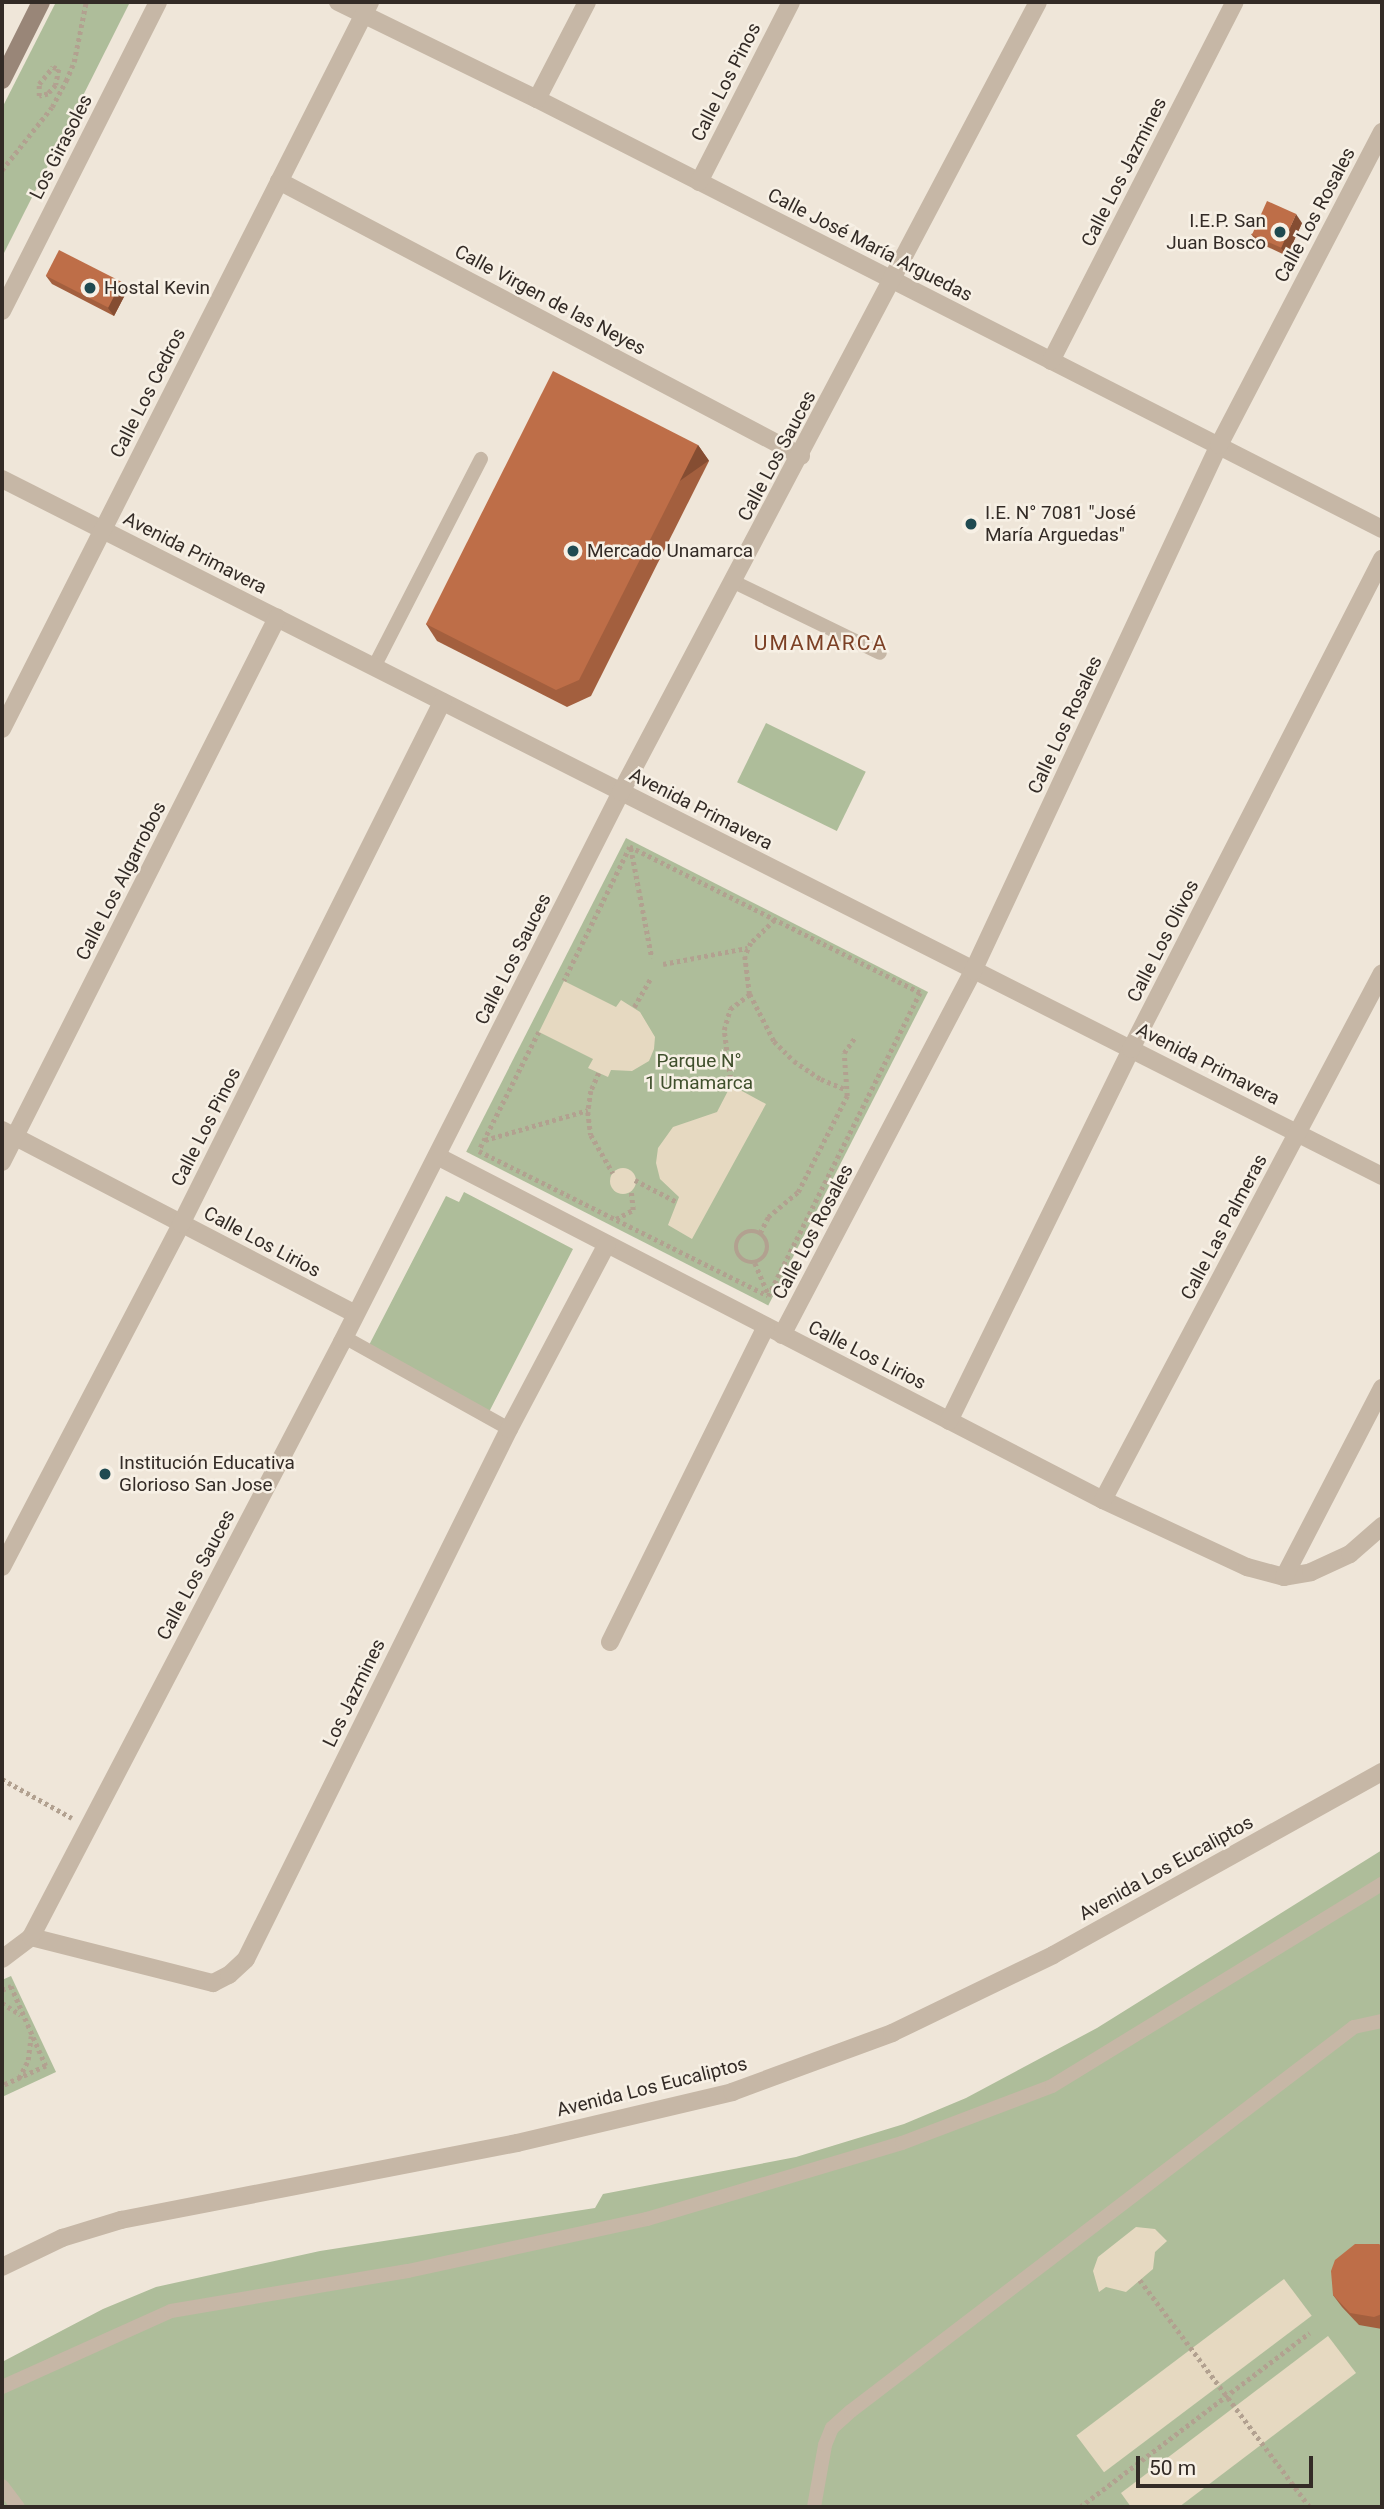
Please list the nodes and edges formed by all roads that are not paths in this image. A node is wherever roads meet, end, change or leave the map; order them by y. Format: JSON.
{"nodes":[{"id":1,"x":41,"y":2,"type":"edge"},
{"id":2,"x":158,"y":2,"type":"edge"},
{"id":3,"x":338,"y":2,"type":"edge"},
{"id":4,"x":587,"y":2,"type":"edge"},
{"id":5,"x":791,"y":2,"type":"edge"},
{"id":6,"x":1038,"y":2,"type":"edge"},
{"id":7,"x":1235,"y":2,"type":"edge"},
{"id":8,"x":367,"y":8,"type":"edge"},
{"id":9,"x":2,"y":80,"type":"edge"},
{"id":10,"x":537,"y":99,"type":"junction"},
{"id":11,"x":1382,"y":132,"type":"edge"},
{"id":12,"x":279,"y":181,"type":"junction"},
{"id":13,"x":699,"y":182,"type":"junction"},
{"id":14,"x":892,"y":280,"type":"junction"},
{"id":15,"x":2,"y":311,"type":"edge"},
{"id":16,"x":1051,"y":361,"type":"junction"},
{"id":17,"x":1219,"y":445,"type":"junction"},
{"id":18,"x":801,"y":456,"type":"junction"},
{"id":19,"x":481,"y":459,"type":"dead end"},
{"id":20,"x":2,"y":479,"type":"edge"},
{"id":21,"x":103,"y":530,"type":"junction"},
{"id":22,"x":1382,"y":530,"type":"edge"},
{"id":23,"x":1382,"y":559,"type":"edge"},
{"id":24,"x":734,"y":582,"type":"junction"},
{"id":25,"x":277,"y":618,"type":"junction"},
{"id":26,"x":880,"y":653,"type":"dead end"},
{"id":27,"x":374,"y":667,"type":"junction"},
{"id":28,"x":442,"y":702,"type":"junction"},
{"id":29,"x":2,"y":729,"type":"edge"},
{"id":30,"x":621,"y":792,"type":"junction"},
{"id":31,"x":973,"y":971,"type":"junction"},
{"id":32,"x":1382,"y":973,"type":"edge"},
{"id":33,"x":1131,"y":1049,"type":"junction"},
{"id":34,"x":8,"y":1133,"type":"edge"},
{"id":35,"x":1297,"y":1133,"type":"junction"},
{"id":36,"x":437,"y":1156,"type":"junction"},
{"id":37,"x":2,"y":1162,"type":"edge"},
{"id":38,"x":1382,"y":1176,"type":"edge"},
{"id":39,"x":181,"y":1224,"type":"junction"},
{"id":40,"x":607,"y":1244,"type":"junction"},
{"id":41,"x":355,"y":1314,"type":"junction"},
{"id":42,"x":766,"y":1326,"type":"junction"},
{"id":43,"x":782,"y":1335,"type":"junction"},
{"id":44,"x":344,"y":1337,"type":"junction"},
{"id":45,"x":1382,"y":1388,"type":"edge"},
{"id":46,"x":949,"y":1421,"type":"junction"},
{"id":47,"x":509,"y":1429,"type":"junction"},
{"id":48,"x":1103,"y":1500,"type":"junction"},
{"id":49,"x":1382,"y":1527,"type":"edge"},
{"id":50,"x":2,"y":1567,"type":"edge"},
{"id":51,"x":1284,"y":1577,"type":"junction"},
{"id":52,"x":610,"y":1642,"type":"dead end"},
{"id":53,"x":1382,"y":1772,"type":"edge"},
{"id":54,"x":1382,"y":1884,"type":"edge"},
{"id":55,"x":31,"y":1937,"type":"junction"},
{"id":56,"x":2,"y":1959,"type":"edge"},
{"id":57,"x":1382,"y":2021,"type":"edge"},
{"id":58,"x":2,"y":2267,"type":"edge"},
{"id":59,"x":2,"y":2387,"type":"edge"},
{"id":60,"x":2,"y":2486,"type":"edge"},
{"id":61,"x":18,"y":2507,"type":"edge"},
{"id":62,"x":814,"y":2507,"type":"edge"}],
"edges":[{"from":1,"to":9,"type":"main road"},
{"from":2,"to":15,"type":"street","name":"Los Girasoles"},
{"from":3,"to":8,"type":"street","name":"Calle José María Arguedas"},
{"from":4,"to":10,"type":"street"},
{"from":5,"to":13,"type":"street","name":"Calle Los Pinos"},
{"from":6,"to":14,"type":"street","name":"Calle Los Sauces"},
{"from":7,"to":16,"type":"street","name":"Calle Los Jazmines"},
{"from":8,"to":10,"type":"street","name":"Calle José María Arguedas"},
{"from":8,"to":12,"type":"street","name":"Calle Los Cedros"},
{"from":10,"to":13,"type":"street","name":"Calle José María Arguedas"},
{"from":11,"to":17,"type":"street","name":"Calle Los Rosales"},
{"from":12,"to":18,"type":"street","name":"Calle Virgen de las Neyes"},
{"from":12,"to":21,"type":"street","name":"Calle Los Cedros"},
{"from":13,"to":14,"type":"street","name":"Calle José María Arguedas"},
{"from":14,"to":16,"type":"street","name":"Calle José María Arguedas"},
{"from":14,"to":18,"type":"street","name":"Calle Los Sauces"},
{"from":16,"to":17,"type":"street","name":"Calle José María Arguedas"},
{"from":17,"to":22,"type":"street","name":"Calle José María Arguedas"},
{"from":17,"to":31,"type":"street","name":"Calle Los Rosales"},
{"from":18,"to":24,"type":"street","name":"Calle Los Sauces"},
{"from":19,"to":27,"type":"lane"},
{"from":20,"to":21,"type":"street","name":"Avenida Primavera"},
{"from":21,"to":25,"type":"street","name":"Avenida Primavera"},
{"from":21,"to":29,"type":"street","name":"Calle Los Cedros"},
{"from":23,"to":33,"type":"street","name":"Calle Los Olivos"},
{"from":24,"to":26,"type":"lane"},
{"from":24,"to":30,"type":"street","name":"Calle Los Sauces"},
{"from":25,"to":27,"type":"street","name":"Avenida Primavera"},
{"from":25,"to":34,"type":"street","name":"Calle Los Algarrobos"},
{"from":27,"to":28,"type":"street","name":"Avenida Primavera"},
{"from":28,"to":30,"type":"street","name":"Avenida Primavera"},
{"from":28,"to":39,"type":"street","name":"Calle Los Pinos"},
{"from":30,"to":31,"type":"street","name":"Avenida Primavera"},
{"from":30,"to":36,"type":"street","name":"Calle Los Sauces"},
{"from":31,"to":33,"type":"street","name":"Avenida Primavera"},
{"from":31,"to":43,"type":"street","name":"Calle Los Rosales"},
{"from":32,"to":35,"type":"street","name":"Calle Las Palmeras"},
{"from":33,"to":35,"type":"street","name":"Avenida Primavera"},
{"from":33,"to":46,"type":"street","name":"Calle Los Olivos"},
{"from":34,"to":37,"type":"street","name":"Calle Los Algarrobos"},
{"from":34,"to":39,"type":"street","name":"Calle Los Lirios"},
{"from":35,"to":38,"type":"street","name":"Avenida Primavera"},
{"from":35,"to":48,"type":"street","name":"Calle Las Palmeras"},
{"from":36,"to":40,"type":"street","name":"Calle Los Lirios"},
{"from":36,"to":41,"type":"street","name":"Calle Los Sauces"},
{"from":39,"to":41,"type":"street","name":"Calle Los Lirios"},
{"from":39,"to":50,"type":"street","name":"Calle Los Pinos"},
{"from":40,"to":42,"type":"street","name":"Calle Los Lirios"},
{"from":40,"to":47,"type":"street","name":"Los Jazmines"},
{"from":41,"to":44,"type":"street","name":"Calle Los Sauces"},
{"from":42,"to":43,"type":"street","name":"Calle Los Lirios"},
{"from":42,"to":52,"type":"street"},
{"from":43,"to":46,"type":"street","name":"Calle Los Lirios"},
{"from":44,"to":47,"type":"lane"},
{"from":44,"to":55,"type":"street","name":"Calle Los Sauces"},
{"from":45,"to":51,"type":"street"},
{"from":46,"to":48,"type":"street","name":"Calle Los Lirios"},
{"from":47,"to":55,"type":"street","name":"Los Jazmines"},
{"from":48,"to":51,"type":"street","name":"Calle Los Lirios"},
{"from":49,"to":51,"type":"street"},
{"from":53,"to":58,"type":"street","name":"Avenida Los Eucaliptos"},
{"from":54,"to":59,"type":"lane"},
{"from":55,"to":56,"type":"street"},
{"from":57,"to":62,"type":"lane"},
{"from":60,"to":61,"type":"lane"}]}
